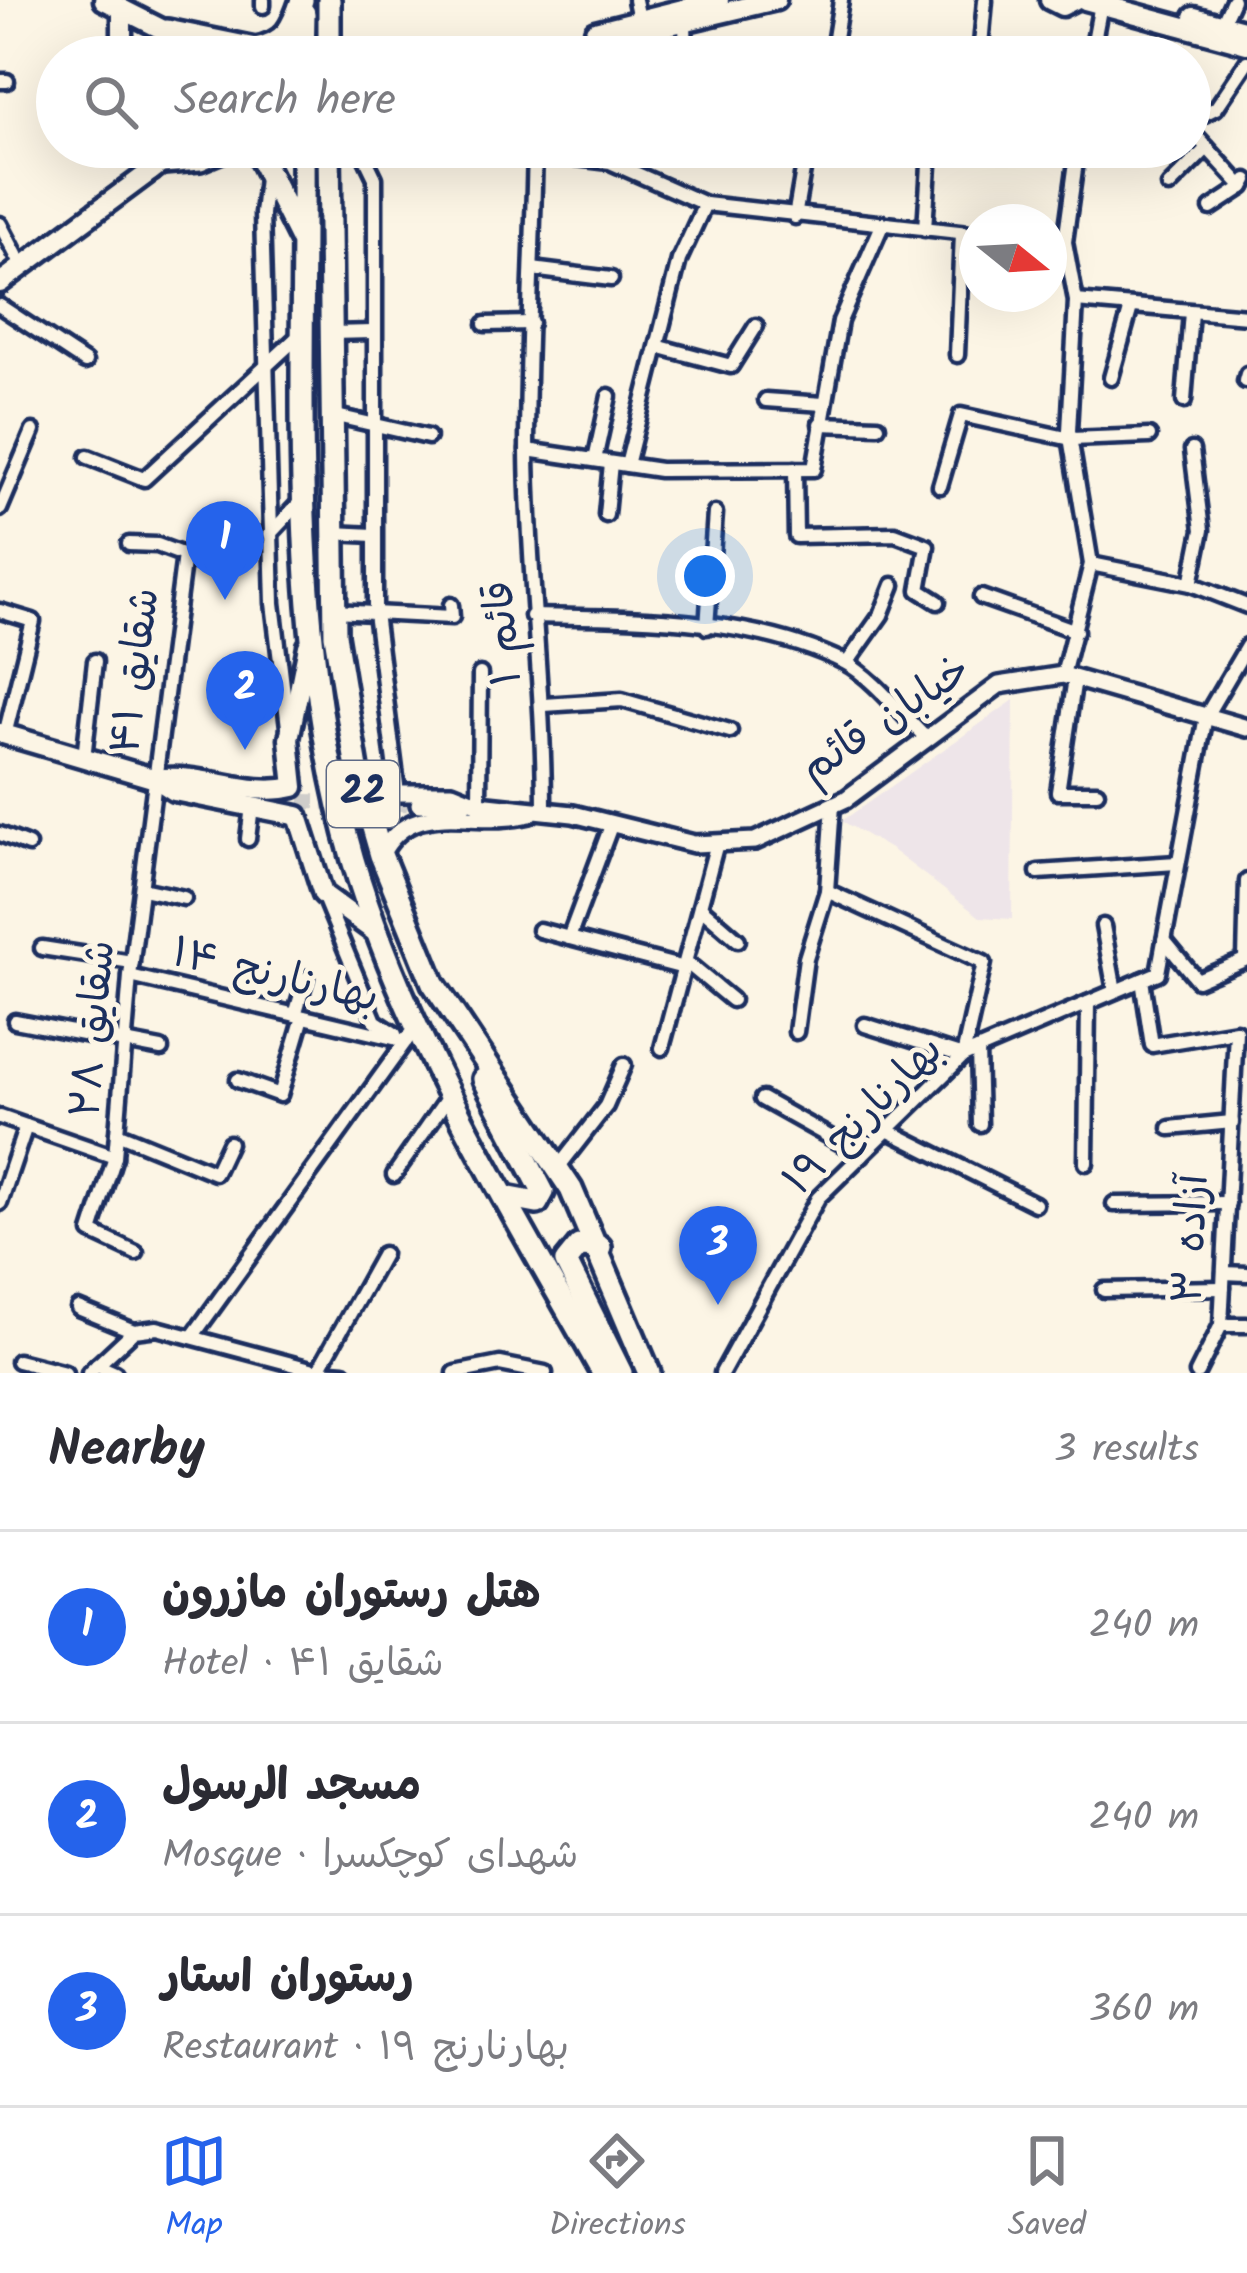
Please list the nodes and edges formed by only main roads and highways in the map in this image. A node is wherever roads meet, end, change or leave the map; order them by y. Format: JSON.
{"nodes":[{"id":1,"x":303,"y":0,"type":"edge"},
{"id":2,"x":719,"y":0,"type":"edge"},
{"id":3,"x":776,"y":0,"type":"edge"},
{"id":4,"x":1050,"y":0,"type":"edge"},
{"id":5,"x":1074,"y":0,"type":"edge"},
{"id":6,"x":1130,"y":0,"type":"edge"},
{"id":7,"x":1096,"y":1,"type":"edge"},
{"id":8,"x":113,"y":4,"type":"edge"},
{"id":9,"x":638,"y":10,"type":"edge"},
{"id":10,"x":167,"y":31,"type":"junction"},
{"id":11,"x":1247,"y":31,"type":"edge"},
{"id":12,"x":118,"y":36,"type":"edge"},
{"id":13,"x":177,"y":36,"type":"edge"},
{"id":14,"x":191,"y":36,"type":"edge"},
{"id":15,"x":282,"y":36,"type":"edge"},
{"id":16,"x":303,"y":36,"type":"edge"},
{"id":17,"x":562,"y":36,"type":"edge"},
{"id":18,"x":629,"y":36,"type":"edge"},
{"id":19,"x":1247,"y":44,"type":"edge"},
{"id":20,"x":156,"y":168,"type":"edge"},
{"id":21,"x":268,"y":168,"type":"edge"},
{"id":22,"x":303,"y":168,"type":"edge"},
{"id":23,"x":329,"y":168,"type":"edge"},
{"id":24,"x":333,"y":168,"type":"edge"},
{"id":25,"x":329,"y":177,"type":"junction"},
{"id":26,"x":304,"y":244,"type":"junction"},
{"id":27,"x":0,"y":283,"type":"edge"},
{"id":28,"x":310,"y":633,"type":"junction"},
{"id":29,"x":2,"y":738,"type":"edge"},
{"id":30,"x":252,"y":798,"type":"junction"},
{"id":31,"x":379,"y":935,"type":"junction"},
{"id":32,"x":458,"y":1018,"type":"junction"},
{"id":33,"x":505,"y":1197,"type":"junction"},
{"id":34,"x":600,"y":1247,"type":"junction"},
{"id":35,"x":603,"y":1373,"type":"edge"},
{"id":36,"x":621,"y":1373,"type":"edge"},
{"id":37,"x":650,"y":1373,"type":"edge"}],
"edges":[{"from":1,"to":15,"type":"highway"},
{"from":1,"to":16,"type":"highway"},
{"from":2,"to":9,"type":"main road"},
{"from":3,"to":18,"type":"main road"},
{"from":4,"to":5,"type":"main road"},
{"from":6,"to":11,"type":"main road"},
{"from":7,"to":19,"type":"main road"},
{"from":8,"to":10,"type":"main road"},
{"from":8,"to":12,"type":"main road"},
{"from":9,"to":17,"type":"main road"},
{"from":10,"to":13,"type":"main road"},
{"from":10,"to":14,"type":"highway"},
{"from":20,"to":27,"type":"main road"},
{"from":21,"to":26,"type":"highway"},
{"from":22,"to":26,"type":"highway","number":"22"},
{"from":23,"to":25,"type":"highway","number":"22"},
{"from":24,"to":25,"type":"highway"},
{"from":25,"to":32,"type":"highway","number":"22"},
{"from":26,"to":28,"type":"highway","number":"22"},
{"from":28,"to":30,"type":"main road"},
{"from":28,"to":31,"type":"highway","number":"22"},
{"from":29,"to":30,"type":"main road"},
{"from":30,"to":31,"type":"main road"},
{"from":31,"to":33,"type":"highway","number":"22"},
{"from":32,"to":33,"type":"highway"},
{"from":32,"to":34,"type":"highway","number":"22"},
{"from":33,"to":35,"type":"highway","number":"22"},
{"from":34,"to":36,"type":"highway"},
{"from":34,"to":37,"type":"highway","number":"22"}]}
